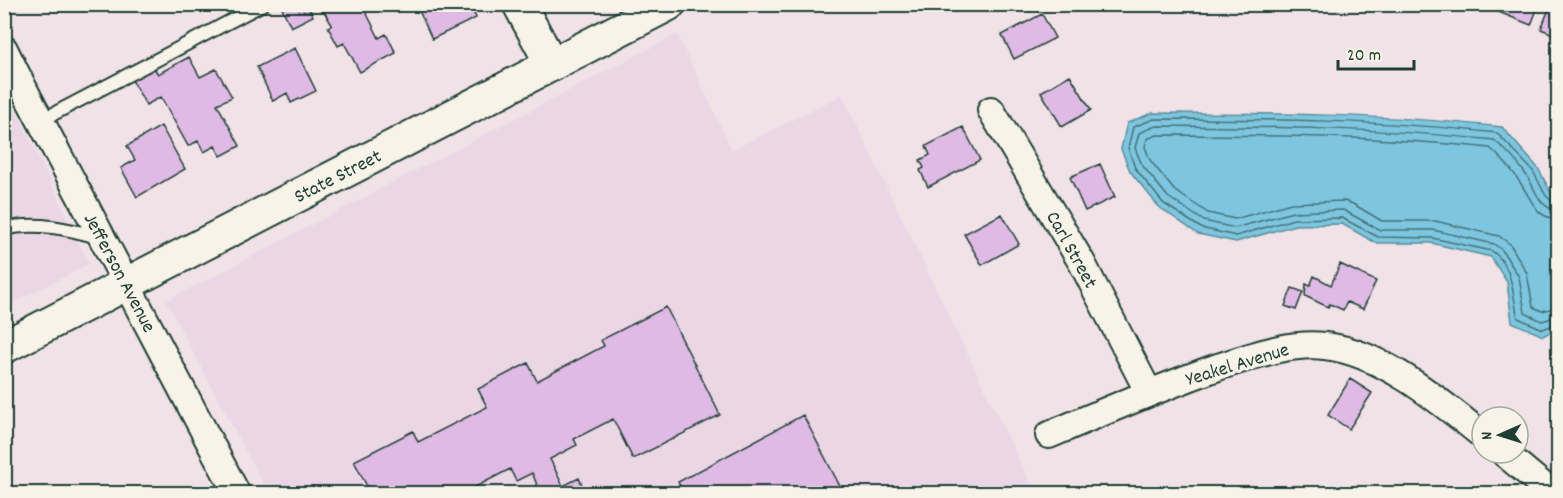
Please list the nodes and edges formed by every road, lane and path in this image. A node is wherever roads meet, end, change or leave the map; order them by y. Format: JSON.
{"nodes":[{"id":1,"x":263,"y":4,"type":"edge"},
{"id":2,"x":519,"y":4,"type":"edge"},
{"id":3,"x":669,"y":4,"type":"edge"},
{"id":4,"x":4,"y":49,"type":"edge"},
{"id":5,"x":552,"y":65,"type":"junction"},
{"id":6,"x":991,"y":110,"type":"dead end"},
{"id":7,"x":40,"y":121,"type":"junction"},
{"id":8,"x":4,"y":230,"type":"edge"},
{"id":9,"x":104,"y":239,"type":"junction"},
{"id":10,"x":128,"y":283,"type":"junction"},
{"id":11,"x":4,"y":347,"type":"edge"},
{"id":12,"x":1149,"y":393,"type":"junction"},
{"id":13,"x":1470,"y":426,"type":"edge"},
{"id":14,"x":1049,"y":435,"type":"dead end"},
{"id":15,"x":1518,"y":465,"type":"edge"},
{"id":16,"x":237,"y":494,"type":"edge"},
{"id":17,"x":1553,"y":494,"type":"edge"}],
"edges":[{"from":1,"to":7,"type":"lane"},
{"from":2,"to":5,"type":"street"},
{"from":3,"to":5,"type":"street","name":"State Street"},
{"from":4,"to":7,"type":"street","name":"Jefferson Avenue"},
{"from":5,"to":10,"type":"street","name":"State Street"},
{"from":6,"to":12,"type":"street","name":"Carl Street"},
{"from":7,"to":9,"type":"street","name":"Jefferson Avenue"},
{"from":8,"to":9,"type":"lane"},
{"from":9,"to":10,"type":"street","name":"Jefferson Avenue"},
{"from":10,"to":11,"type":"street","name":"State Street"},
{"from":10,"to":16,"type":"street","name":"Jefferson Avenue"},
{"from":12,"to":13,"type":"street","name":"Yeakel Avenue"},
{"from":12,"to":14,"type":"street","name":"Yeakel Avenue"},
{"from":15,"to":17,"type":"street"}]}
